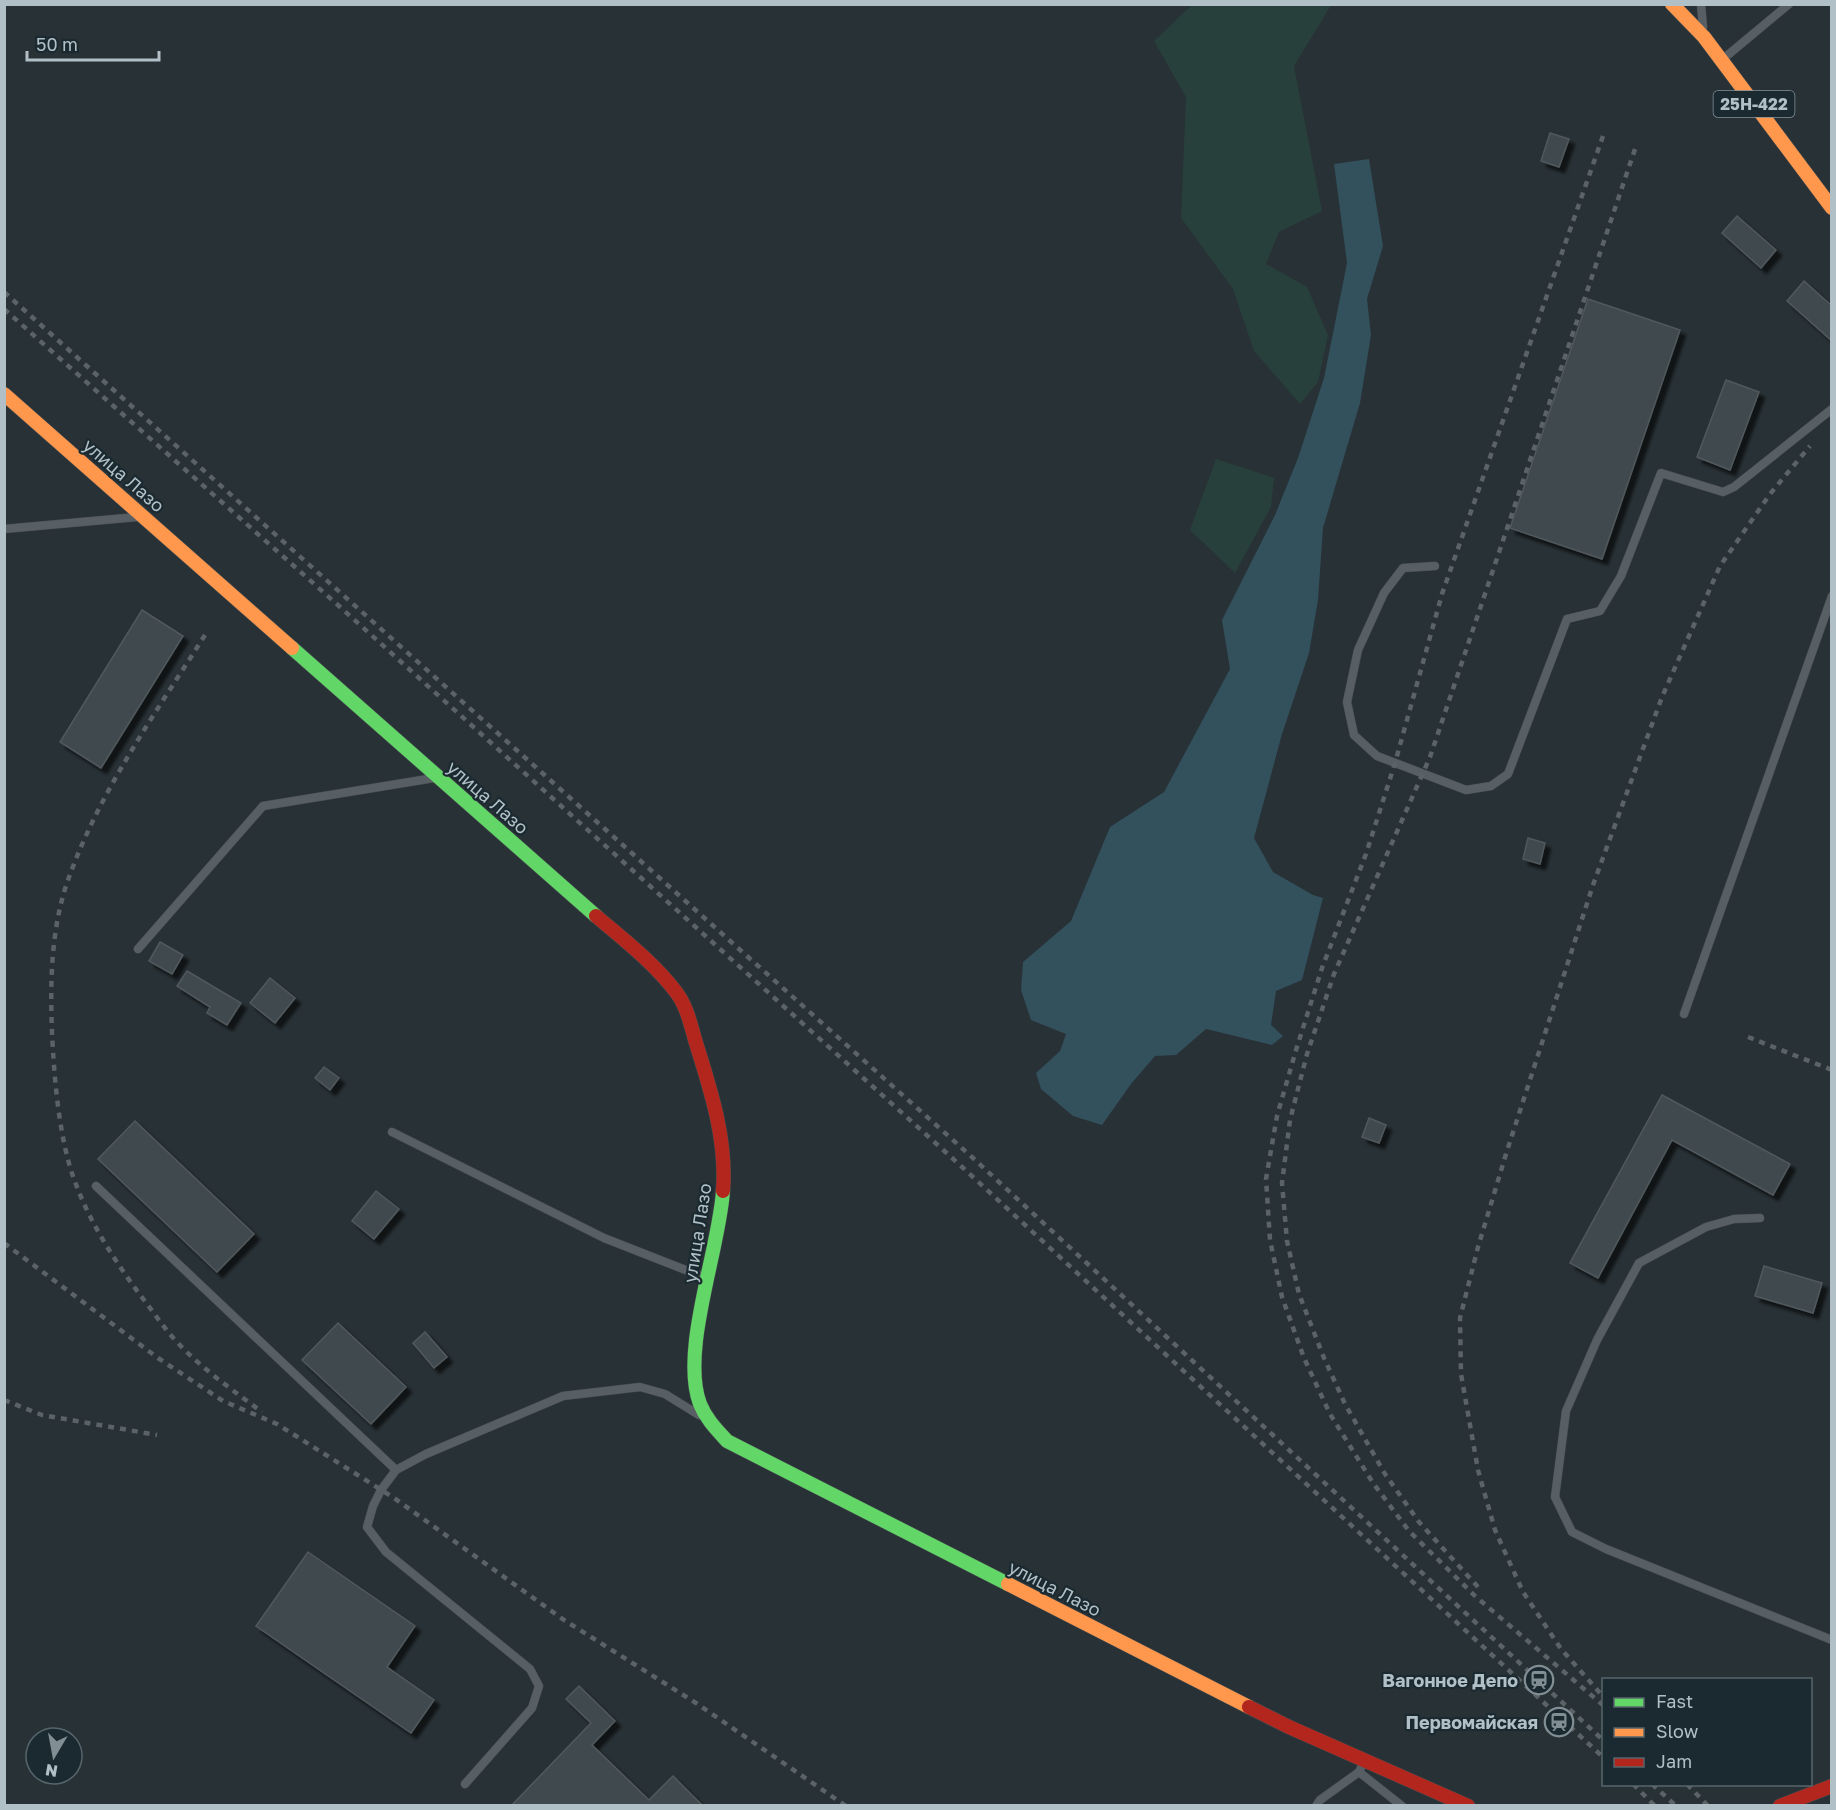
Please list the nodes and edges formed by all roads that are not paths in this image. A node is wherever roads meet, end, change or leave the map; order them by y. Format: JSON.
{"nodes":[{"id":1,"x":1672,"y":4,"type":"edge"},
{"id":2,"x":1701,"y":4,"type":"edge"},
{"id":3,"x":1789,"y":4,"type":"edge"},
{"id":4,"x":1704,"y":37,"type":"junction"},
{"id":5,"x":1722,"y":60,"type":"junction"},
{"id":6,"x":1832,"y":208,"type":"edge"},
{"id":7,"x":4,"y":394,"type":"edge"},
{"id":8,"x":1832,"y":409,"type":"edge"},
{"id":9,"x":143,"y":516,"type":"junction"},
{"id":10,"x":4,"y":529,"type":"edge"},
{"id":11,"x":1435,"y":566,"type":"dead end"},
{"id":12,"x":1832,"y":596,"type":"edge"},
{"id":13,"x":439,"y":778,"type":"junction"},
{"id":14,"x":138,"y":950,"type":"dead end"},
{"id":15,"x":1684,"y":1014,"type":"dead end"},
{"id":16,"x":392,"y":1132,"type":"dead end"},
{"id":17,"x":96,"y":1186,"type":"dead end"},
{"id":18,"x":1760,"y":1218,"type":"dead end"},
{"id":19,"x":708,"y":1279,"type":"junction"},
{"id":20,"x":708,"y":1420,"type":"junction"},
{"id":21,"x":396,"y":1470,"type":"junction"},
{"id":22,"x":1832,"y":1640,"type":"edge"},
{"id":23,"x":1362,"y":1766,"type":"junction"},
{"id":24,"x":465,"y":1784,"type":"dead end"},
{"id":25,"x":1832,"y":1786,"type":"edge"},
{"id":26,"x":1316,"y":1806,"type":"edge"},
{"id":27,"x":1402,"y":1806,"type":"edge"},
{"id":28,"x":1468,"y":1806,"type":"edge"},
{"id":29,"x":1780,"y":1806,"type":"edge"}],
"edges":[{"from":1,"to":4,"type":"street","number":"25Н-422"},
{"from":2,"to":4,"type":"lane"},
{"from":3,"to":5,"type":"lane"},
{"from":4,"to":5,"type":"street","number":"25Н-422"},
{"from":5,"to":6,"type":"street","number":"25Н-422"},
{"from":7,"to":9,"type":"street","name":"улица Лазо"},
{"from":8,"to":11,"type":"lane"},
{"from":9,"to":10,"type":"lane"},
{"from":9,"to":13,"type":"street","name":"улица Лазо"},
{"from":12,"to":15,"type":"lane"},
{"from":13,"to":14,"type":"lane"},
{"from":13,"to":19,"type":"street","name":"улица Лазо"},
{"from":16,"to":19,"type":"lane"},
{"from":17,"to":21,"type":"lane"},
{"from":18,"to":22,"type":"lane"},
{"from":19,"to":20,"type":"street","name":"улица Лазо"},
{"from":20,"to":21,"type":"lane"},
{"from":20,"to":23,"type":"street","name":"улица Лазо"},
{"from":21,"to":24,"type":"lane"},
{"from":23,"to":26,"type":"lane"},
{"from":23,"to":27,"type":"lane"},
{"from":23,"to":28,"type":"street","name":"улица Лазо"},
{"from":25,"to":29,"type":"street"}]}
